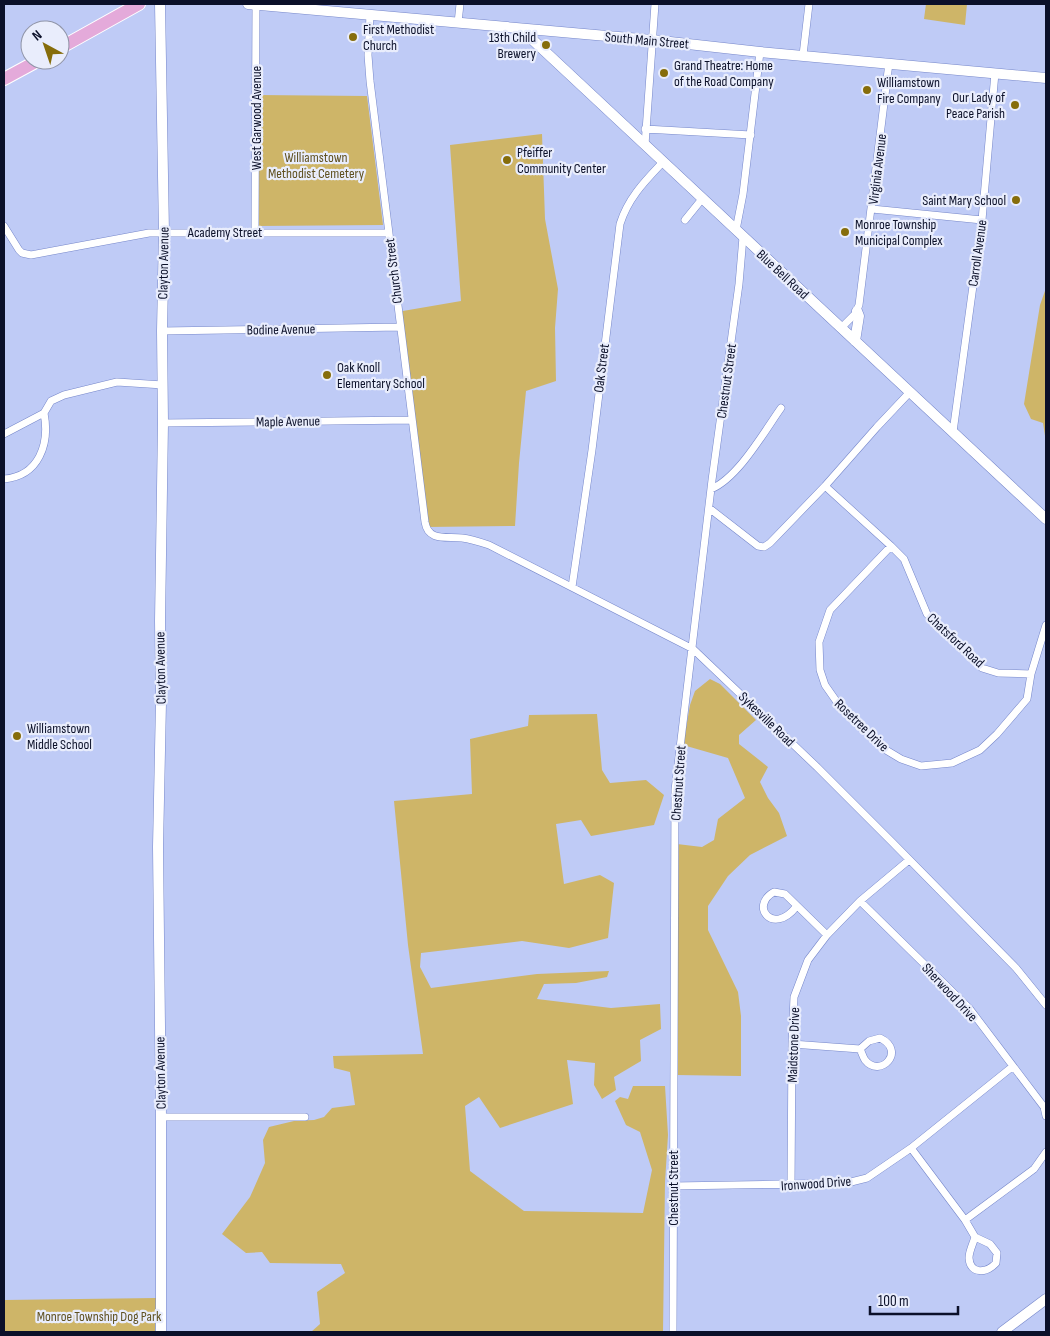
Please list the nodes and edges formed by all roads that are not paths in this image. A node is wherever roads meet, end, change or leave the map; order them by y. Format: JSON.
{"nodes":[{"id":1,"x":139,"y":4,"type":"edge"},
{"id":2,"x":160,"y":4,"type":"edge"},
{"id":3,"x":254,"y":4,"type":"edge"},
{"id":4,"x":460,"y":4,"type":"edge"},
{"id":5,"x":655,"y":4,"type":"edge"},
{"id":6,"x":809,"y":4,"type":"edge"},
{"id":7,"x":353,"y":8,"type":"edge"},
{"id":8,"x":370,"y":14,"type":"junction"},
{"id":9,"x":458,"y":23,"type":"junction"},
{"id":10,"x":521,"y":29,"type":"junction"},
{"id":11,"x":652,"y":40,"type":"junction"},
{"id":12,"x":70,"y":42,"type":"edge"},
{"id":13,"x":760,"y":52,"type":"junction"},
{"id":14,"x":803,"y":55,"type":"junction"},
{"id":15,"x":889,"y":63,"type":"junction"},
{"id":16,"x":21,"y":70,"type":"edge"},
{"id":17,"x":995,"y":73,"type":"junction"},
{"id":18,"x":1046,"y":78,"type":"edge"},
{"id":19,"x":4,"y":79,"type":"edge"},
{"id":20,"x":645,"y":129,"type":"junction"},
{"id":21,"x":751,"y":135,"type":"junction"},
{"id":22,"x":645,"y":145,"type":"junction"},
{"id":23,"x":663,"y":162,"type":"junction"},
{"id":24,"x":702,"y":198,"type":"junction"},
{"id":25,"x":872,"y":209,"type":"junction"},
{"id":26,"x":686,"y":220,"type":"dead end"},
{"id":27,"x":982,"y":220,"type":"junction"},
{"id":28,"x":4,"y":226,"type":"edge"},
{"id":29,"x":255,"y":232,"type":"junction"},
{"id":30,"x":389,"y":232,"type":"junction"},
{"id":31,"x":164,"y":233,"type":"junction"},
{"id":32,"x":739,"y":234,"type":"junction"},
{"id":33,"x":856,"y":311,"type":"junction"},
{"id":34,"x":400,"y":327,"type":"junction"},
{"id":35,"x":841,"y":328,"type":"junction"},
{"id":36,"x":162,"y":331,"type":"junction"},
{"id":37,"x":855,"y":341,"type":"junction"},
{"id":38,"x":163,"y":385,"type":"junction"},
{"id":39,"x":910,"y":392,"type":"junction"},
{"id":40,"x":781,"y":408,"type":"dead end"},
{"id":41,"x":44,"y":413,"type":"junction"},
{"id":42,"x":412,"y":420,"type":"junction"},
{"id":43,"x":163,"y":423,"type":"junction"},
{"id":44,"x":953,"y":432,"type":"junction"},
{"id":45,"x":4,"y":434,"type":"edge"},
{"id":46,"x":4,"y":479,"type":"edge"},
{"id":47,"x":825,"y":486,"type":"junction"},
{"id":48,"x":712,"y":489,"type":"junction"},
{"id":49,"x":709,"y":508,"type":"junction"},
{"id":50,"x":1046,"y":519,"type":"edge"},
{"id":51,"x":426,"y":528,"type":"joint"},
{"id":52,"x":892,"y":546,"type":"junction"},
{"id":53,"x":572,"y":587,"type":"junction"},
{"id":54,"x":1046,"y":625,"type":"edge"},
{"id":55,"x":693,"y":649,"type":"junction"},
{"id":56,"x":1030,"y":674,"type":"junction"},
{"id":57,"x":909,"y":860,"type":"junction"},
{"id":58,"x":860,"y":901,"type":"junction"},
{"id":59,"x":796,"y":906,"type":"junction"},
{"id":60,"x":827,"y":935,"type":"junction"},
{"id":61,"x":1046,"y":1005,"type":"edge"},
{"id":62,"x":792,"y":1044,"type":"junction"},
{"id":63,"x":860,"y":1050,"type":"junction"},
{"id":64,"x":1012,"y":1067,"type":"junction"},
{"id":65,"x":1046,"y":1116,"type":"edge"},
{"id":66,"x":161,"y":1117,"type":"junction"},
{"id":67,"x":305,"y":1117,"type":"dead end"},
{"id":68,"x":911,"y":1148,"type":"junction"},
{"id":69,"x":1046,"y":1152,"type":"edge"},
{"id":70,"x":791,"y":1185,"type":"junction"},
{"id":71,"x":673,"y":1186,"type":"junction"},
{"id":72,"x":965,"y":1220,"type":"junction"},
{"id":73,"x":975,"y":1237,"type":"junction"},
{"id":74,"x":1046,"y":1299,"type":"edge"},
{"id":75,"x":161,"y":1332,"type":"edge"},
{"id":76,"x":673,"y":1332,"type":"edge"},
{"id":77,"x":1002,"y":1332,"type":"edge"}],
"edges":[{"from":1,"to":12,"type":"highway"},
{"from":2,"to":31,"type":"street","name":"Clayton Avenue"},
{"from":3,"to":7,"type":"street","name":"South Main Street"},
{"from":3,"to":29,"type":"street","name":"West Garwood Avenue"},
{"from":4,"to":9,"type":"street"},
{"from":5,"to":11,"type":"street"},
{"from":6,"to":14,"type":"street"},
{"from":7,"to":8,"type":"street","name":"South Main Street"},
{"from":8,"to":9,"type":"street","name":"South Main Street"},
{"from":8,"to":30,"type":"street","name":"Church Street"},
{"from":9,"to":10,"type":"street","name":"South Main Street"},
{"from":10,"to":11,"type":"street","name":"South Main Street"},
{"from":10,"to":22,"type":"street","name":"Blue Bell Road"},
{"from":11,"to":13,"type":"street","name":"South Main Street"},
{"from":11,"to":20,"type":"street"},
{"from":13,"to":14,"type":"street","name":"South Main Street"},
{"from":13,"to":21,"type":"street","name":"Chestnut Street"},
{"from":14,"to":15,"type":"street","name":"South Main Street"},
{"from":15,"to":17,"type":"street","name":"South Main Street"},
{"from":15,"to":25,"type":"street","name":"Virginia Avenue"},
{"from":16,"to":19,"type":"highway"},
{"from":17,"to":18,"type":"street","name":"South Main Street"},
{"from":17,"to":27,"type":"street","name":"Carroll Avenue"},
{"from":20,"to":21,"type":"street"},
{"from":20,"to":22,"type":"street"},
{"from":21,"to":32,"type":"street","name":"Chestnut Street"},
{"from":22,"to":23,"type":"street","name":"Blue Bell Road"},
{"from":23,"to":24,"type":"street","name":"Blue Bell Road"},
{"from":23,"to":53,"type":"street","name":"Oak Street"},
{"from":24,"to":26,"type":"street"},
{"from":24,"to":32,"type":"street","name":"Blue Bell Road"},
{"from":25,"to":27,"type":"street"},
{"from":25,"to":33,"type":"street","name":"Virginia Avenue"},
{"from":27,"to":44,"type":"street","name":"Carroll Avenue"},
{"from":28,"to":31,"type":"street","name":"Academy Street"},
{"from":29,"to":30,"type":"street","name":"Academy Street"},
{"from":29,"to":31,"type":"street","name":"Academy Street"},
{"from":30,"to":34,"type":"street","name":"Church Street"},
{"from":31,"to":36,"type":"street","name":"Clayton Avenue"},
{"from":32,"to":35,"type":"street","name":"Blue Bell Road"},
{"from":32,"to":48,"type":"street","name":"Chestnut Street"},
{"from":33,"to":35,"type":"street","name":"Virginia Avenue"},
{"from":33,"to":37,"type":"street"},
{"from":34,"to":36,"type":"street","name":"Bodine Avenue"},
{"from":34,"to":42,"type":"street","name":"Church Street"},
{"from":35,"to":37,"type":"street","name":"Blue Bell Road"},
{"from":36,"to":38,"type":"street","name":"Clayton Avenue"},
{"from":37,"to":39,"type":"street","name":"Blue Bell Road"},
{"from":38,"to":41,"type":"street"},
{"from":38,"to":43,"type":"street","name":"Clayton Avenue"},
{"from":39,"to":44,"type":"street","name":"Blue Bell Road"},
{"from":39,"to":47,"type":"street"},
{"from":40,"to":48,"type":"street"},
{"from":41,"to":45,"type":"street"},
{"from":41,"to":46,"type":"street"},
{"from":42,"to":43,"type":"street","name":"Maple Avenue"},
{"from":42,"to":51,"type":"street","name":"Church Street"},
{"from":43,"to":66,"type":"street","name":"Clayton Avenue"},
{"from":44,"to":50,"type":"street","name":"Blue Bell Road"},
{"from":47,"to":49,"type":"street"},
{"from":47,"to":52,"type":"street","name":"Chatsford Road"},
{"from":48,"to":49,"type":"street","name":"Chestnut Street"},
{"from":49,"to":55,"type":"street","name":"Chestnut Street"},
{"from":51,"to":53,"type":"street","name":"Sykesville Road"},
{"from":52,"to":56,"type":"street","name":"Chatsford Road"},
{"from":52,"to":56,"type":"street","name":"Rosetree Drive"},
{"from":53,"to":55,"type":"street","name":"Sykesville Road"},
{"from":54,"to":56,"type":"street","name":"Rosetree Drive"},
{"from":55,"to":57,"type":"street","name":"Sykesville Road"},
{"from":55,"to":71,"type":"street","name":"Chestnut Street"},
{"from":57,"to":58,"type":"street","name":"Maidstone Drive"},
{"from":57,"to":61,"type":"street","name":"Sykesville Road"},
{"from":58,"to":60,"type":"street","name":"Maidstone Drive"},
{"from":58,"to":64,"type":"street","name":"Sherwood Drive"},
{"from":59,"to":59,"type":"street"},
{"from":59,"to":60,"type":"street"},
{"from":60,"to":62,"type":"street","name":"Maidstone Drive"},
{"from":62,"to":63,"type":"street"},
{"from":62,"to":70,"type":"street","name":"Maidstone Drive"},
{"from":63,"to":63,"type":"street"},
{"from":64,"to":65,"type":"street","name":"Sherwood Drive"},
{"from":64,"to":68,"type":"street","name":"Ironwood Drive"},
{"from":66,"to":67,"type":"street"},
{"from":66,"to":75,"type":"street","name":"Clayton Avenue"},
{"from":68,"to":70,"type":"street","name":"Ironwood Drive"},
{"from":68,"to":72,"type":"street"},
{"from":69,"to":72,"type":"street"},
{"from":70,"to":71,"type":"street","name":"Ironwood Drive"},
{"from":71,"to":76,"type":"street","name":"Chestnut Street"},
{"from":72,"to":73,"type":"street"},
{"from":73,"to":73,"type":"street"},
{"from":74,"to":77,"type":"street"}]}
